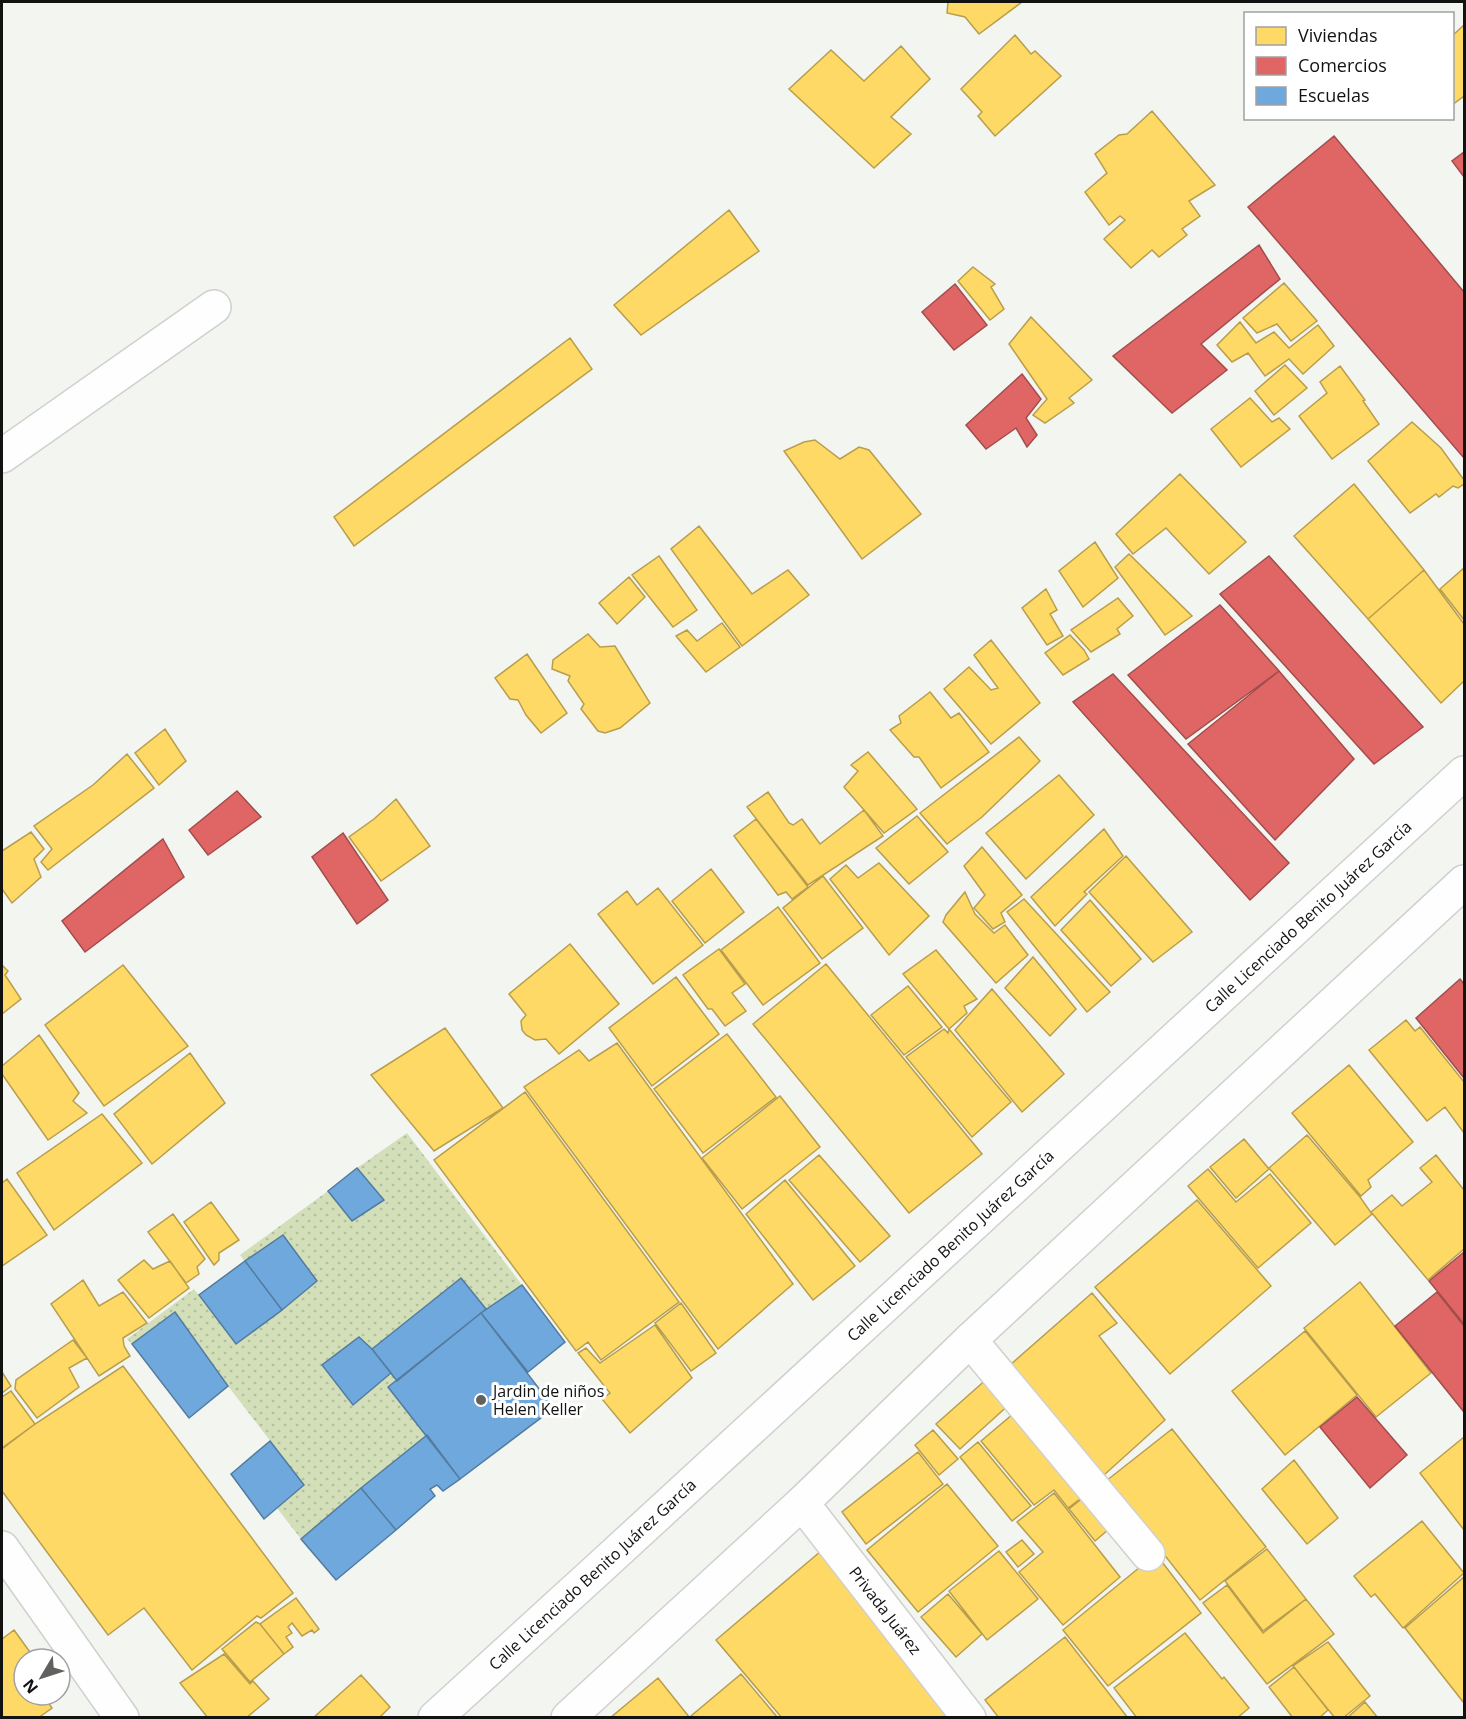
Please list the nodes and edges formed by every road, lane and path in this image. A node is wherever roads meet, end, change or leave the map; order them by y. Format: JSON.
{"nodes":[{"id":1,"x":214,"y":307,"type":"dead end"},
{"id":2,"x":2,"y":456,"type":"edge"},
{"id":3,"x":1464,"y":773,"type":"edge"},
{"id":4,"x":1464,"y":882,"type":"edge"},
{"id":5,"x":970,"y":1340,"type":"junction"},
{"id":6,"x":802,"y":1503,"type":"junction"},
{"id":7,"x":2,"y":1548,"type":"edge"},
{"id":8,"x":1148,"y":1554,"type":"dead end"},
{"id":9,"x":122,"y":1718,"type":"edge"},
{"id":10,"x":435,"y":1718,"type":"edge"},
{"id":11,"x":568,"y":1718,"type":"edge"},
{"id":12,"x":969,"y":1718,"type":"edge"}],
"edges":[{"from":1,"to":2,"type":"street"},
{"from":3,"to":10,"type":"street","name":"Calle Licenciado Benito Juárez García"},
{"from":4,"to":5,"type":"street"},
{"from":5,"to":6,"type":"street"},
{"from":5,"to":8,"type":"street"},
{"from":6,"to":11,"type":"street"},
{"from":6,"to":12,"type":"street","name":"Privada Juárez"},
{"from":7,"to":9,"type":"street"}]}
